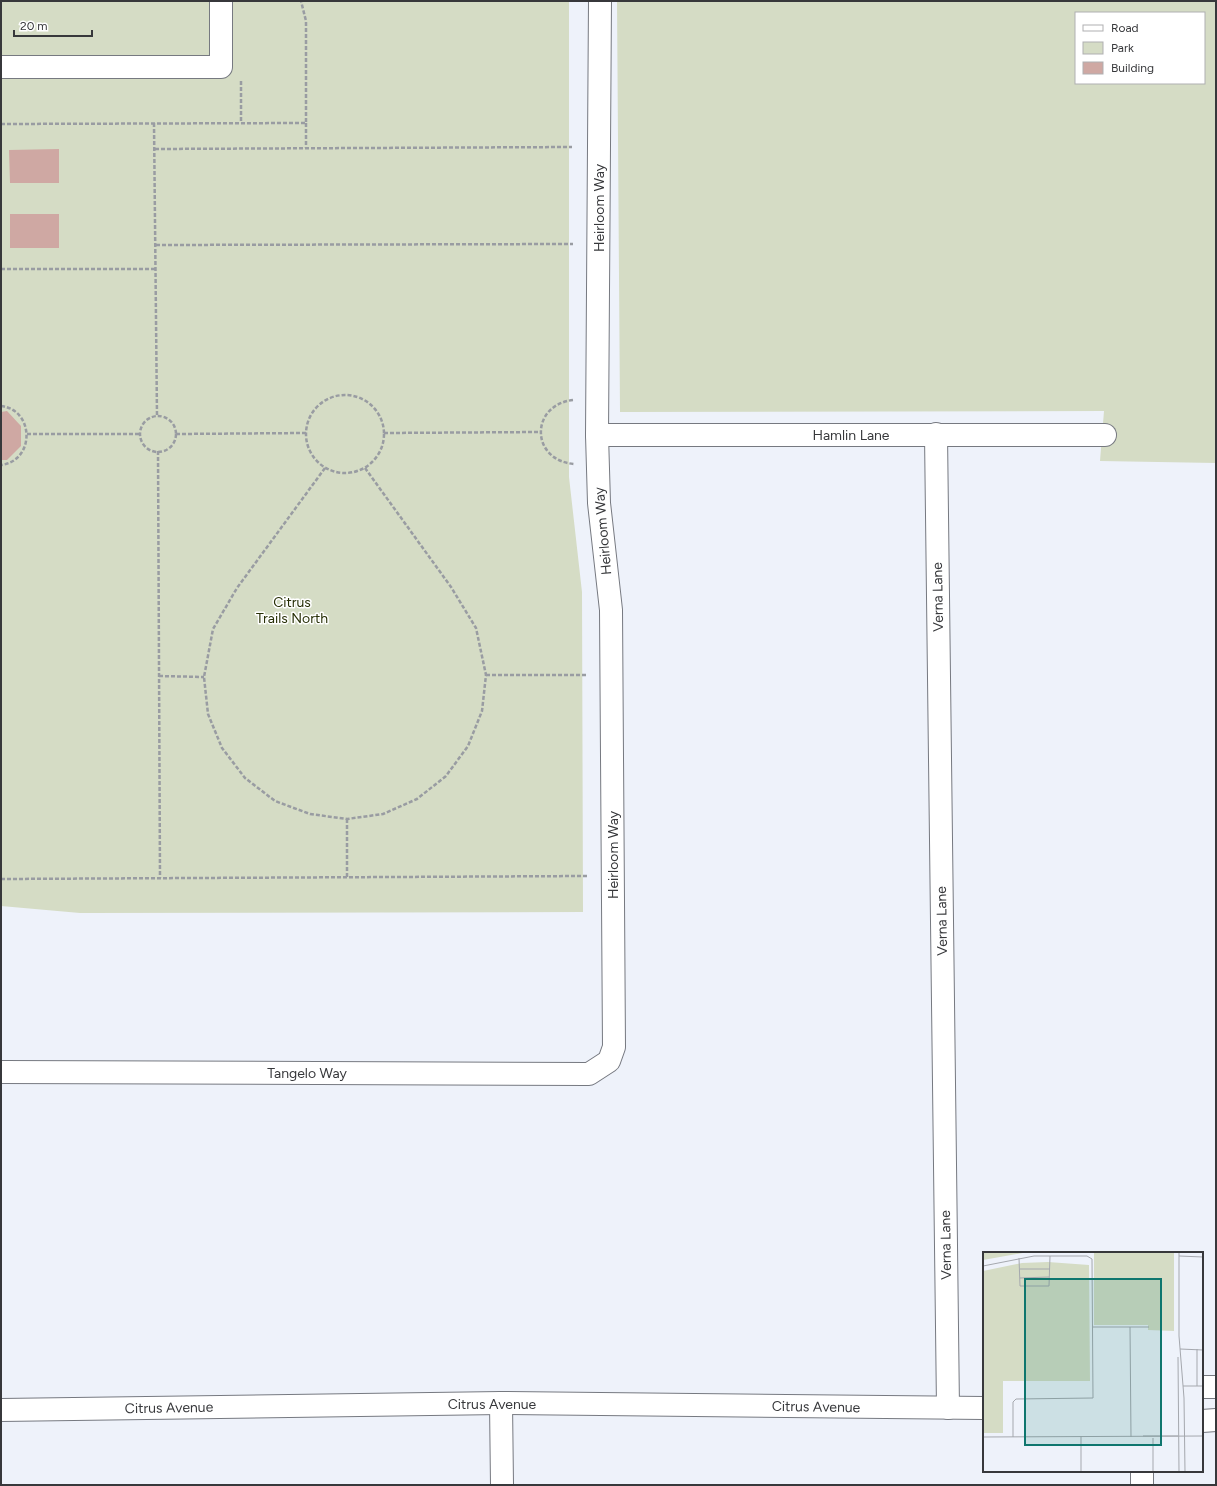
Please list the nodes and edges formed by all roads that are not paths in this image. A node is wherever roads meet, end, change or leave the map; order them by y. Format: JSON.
{"nodes":[{"id":1,"x":221,"y":1,"type":"edge"},
{"id":2,"x":600,"y":1,"type":"edge"},
{"id":3,"x":1,"y":67,"type":"edge"},
{"id":4,"x":936,"y":434,"type":"junction"},
{"id":5,"x":597,"y":435,"type":"junction"},
{"id":6,"x":1105,"y":435,"type":"dead end"},
{"id":7,"x":609,"y":1061,"type":"joint"},
{"id":8,"x":1,"y":1072,"type":"edge"},
{"id":9,"x":1203,"y":1387,"type":"edge"},
{"id":10,"x":1216,"y":1387,"type":"edge"},
{"id":11,"x":501,"y":1403,"type":"junction"},
{"id":12,"x":948,"y":1408,"type":"junction"},
{"id":13,"x":983,"y":1408,"type":"edge"},
{"id":14,"x":1,"y":1410,"type":"edge"},
{"id":15,"x":1203,"y":1420,"type":"edge"},
{"id":16,"x":1216,"y":1420,"type":"edge"},
{"id":17,"x":1142,"y":1472,"type":"edge"},
{"id":18,"x":502,"y":1485,"type":"edge"},
{"id":19,"x":1142,"y":1485,"type":"edge"}],
"edges":[{"from":1,"to":3,"type":"street"},
{"from":2,"to":5,"type":"street","name":"Heirloom Way"},
{"from":4,"to":5,"type":"street","name":"Hamlin Lane"},
{"from":4,"to":6,"type":"street","name":"Hamlin Lane"},
{"from":4,"to":12,"type":"street","name":"Verna Lane"},
{"from":5,"to":7,"type":"street","name":"Heirloom Way"},
{"from":7,"to":8,"type":"street","name":"Tangelo Way"},
{"from":9,"to":10,"type":"street"},
{"from":11,"to":12,"type":"street","name":"Citrus Avenue"},
{"from":11,"to":14,"type":"street","name":"Citrus Avenue"},
{"from":11,"to":18,"type":"street"},
{"from":12,"to":13,"type":"street","name":"Citrus Avenue"},
{"from":15,"to":16,"type":"street"},
{"from":17,"to":19,"type":"street"}]}
